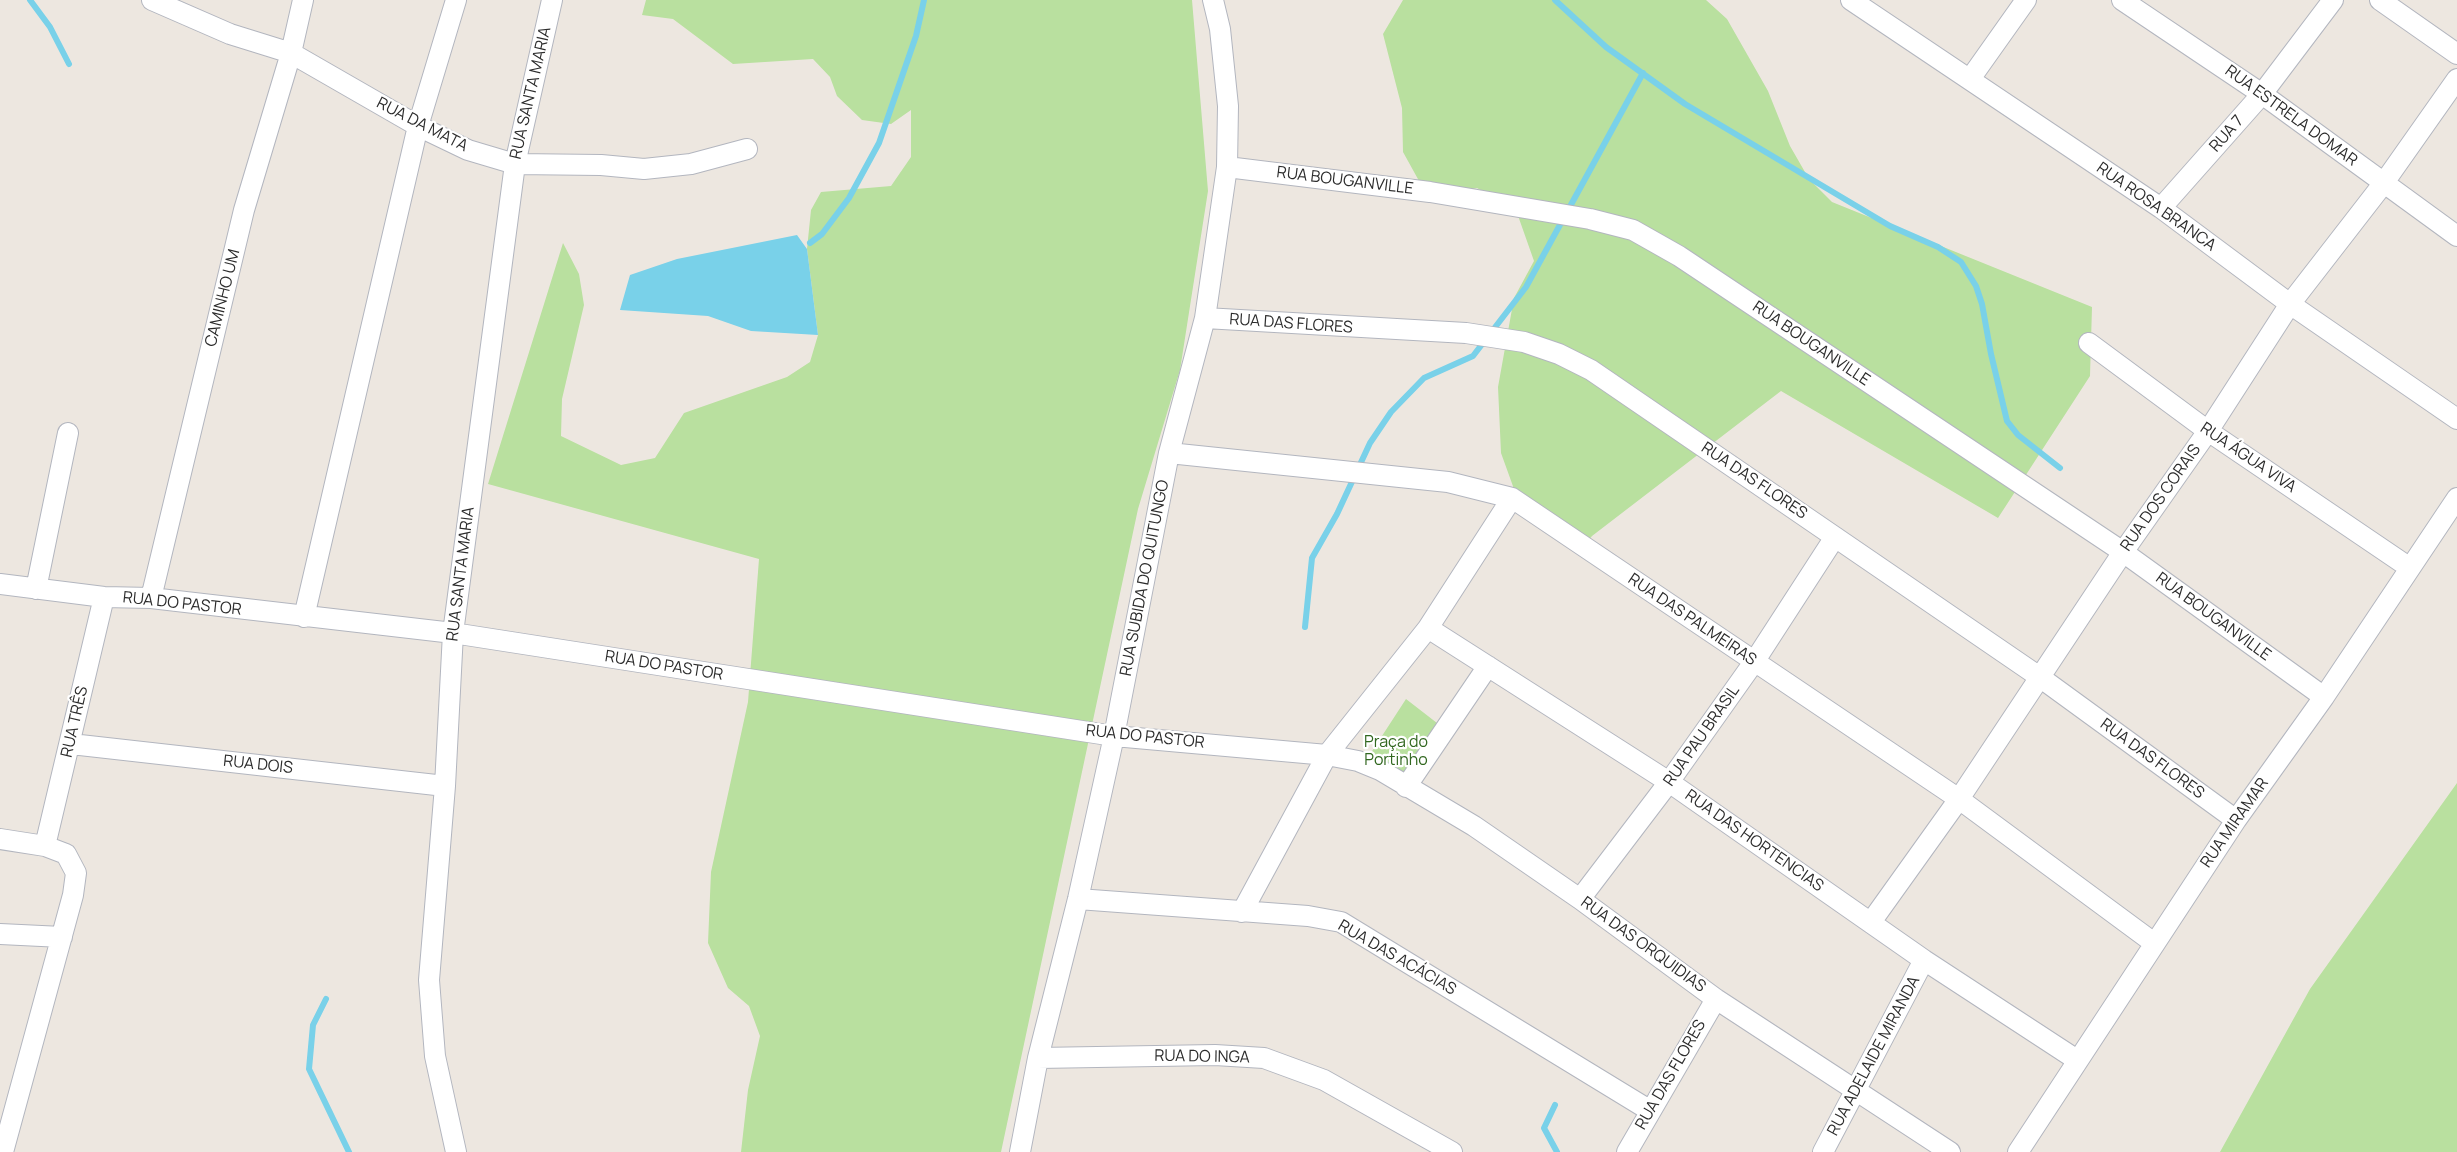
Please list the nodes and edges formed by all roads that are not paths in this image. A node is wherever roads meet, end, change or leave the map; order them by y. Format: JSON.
{"nodes":[{"id":1,"x":152,"y":0,"type":"edge"},
{"id":2,"x":303,"y":0,"type":"edge"},
{"id":3,"x":456,"y":0,"type":"edge"},
{"id":4,"x":552,"y":0,"type":"edge"},
{"id":5,"x":1213,"y":0,"type":"edge"},
{"id":6,"x":1851,"y":0,"type":"edge"},
{"id":7,"x":2026,"y":0,"type":"edge"},
{"id":8,"x":2122,"y":0,"type":"edge"},
{"id":9,"x":2334,"y":0,"type":"edge"},
{"id":10,"x":2380,"y":0,"type":"edge"},
{"id":11,"x":291,"y":53,"type":"junction"},
{"id":12,"x":2457,"y":54,"type":"edge"},
{"id":13,"x":1970,"y":79,"type":"junction"},
{"id":14,"x":2457,"y":79,"type":"edge"},
{"id":15,"x":2262,"y":94,"type":"junction"},
{"id":16,"x":417,"y":126,"type":"junction"},
{"id":17,"x":747,"y":149,"type":"dead end"},
{"id":18,"x":514,"y":164,"type":"junction"},
{"id":19,"x":1227,"y":167,"type":"junction"},
{"id":20,"x":2383,"y":183,"type":"junction"},
{"id":21,"x":2161,"y":208,"type":"junction"},
{"id":22,"x":2457,"y":236,"type":"edge"},
{"id":23,"x":2290,"y":304,"type":"junction"},
{"id":24,"x":1205,"y":318,"type":"junction"},
{"id":25,"x":2089,"y":343,"type":"dead end"},
{"id":26,"x":2457,"y":419,"type":"edge"},
{"id":27,"x":2208,"y":431,"type":"junction"},
{"id":28,"x":68,"y":433,"type":"dead end"},
{"id":29,"x":1169,"y":453,"type":"junction"},
{"id":30,"x":1512,"y":498,"type":"junction"},
{"id":31,"x":2457,"y":498,"type":"edge"},
{"id":32,"x":1835,"y":537,"type":"junction"},
{"id":33,"x":2123,"y":552,"type":"junction"},
{"id":34,"x":2410,"y":567,"type":"junction"},
{"id":35,"x":0,"y":584,"type":"edge"},
{"id":36,"x":36,"y":589,"type":"junction"},
{"id":37,"x":104,"y":597,"type":"junction"},
{"id":38,"x":151,"y":598,"type":"junction"},
{"id":39,"x":304,"y":617,"type":"junction"},
{"id":40,"x":1428,"y":628,"type":"junction"},
{"id":41,"x":453,"y":633,"type":"junction"},
{"id":42,"x":1754,"y":662,"type":"junction"},
{"id":43,"x":1488,"y":666,"type":"junction"},
{"id":44,"x":2041,"y":678,"type":"junction"},
{"id":45,"x":2324,"y":697,"type":"junction"},
{"id":46,"x":1114,"y":736,"type":"junction"},
{"id":47,"x":71,"y":744,"type":"junction"},
{"id":48,"x":1328,"y":755,"type":"junction"},
{"id":49,"x":1669,"y":782,"type":"junction"},
{"id":50,"x":445,"y":786,"type":"junction"},
{"id":51,"x":1406,"y":787,"type":"junction"},
{"id":52,"x":1959,"y":799,"type":"junction"},
{"id":53,"x":2236,"y":820,"type":"junction"},
{"id":54,"x":0,"y":839,"type":"edge"},
{"id":55,"x":45,"y":846,"type":"junction"},
{"id":56,"x":1078,"y":899,"type":"junction"},
{"id":57,"x":1580,"y":899,"type":"junction"},
{"id":58,"x":1242,"y":912,"type":"junction"},
{"id":59,"x":1871,"y":922,"type":"junction"},
{"id":60,"x":0,"y":934,"type":"edge"},
{"id":61,"x":62,"y":937,"type":"junction"},
{"id":62,"x":2154,"y":943,"type":"junction"},
{"id":63,"x":1924,"y":960,"type":"junction"},
{"id":64,"x":1716,"y":999,"type":"junction"},
{"id":65,"x":1038,"y":1058,"type":"junction"},
{"id":66,"x":2077,"y":1060,"type":"junction"},
{"id":67,"x":1857,"y":1091,"type":"junction"},
{"id":68,"x":1649,"y":1110,"type":"junction"},
{"id":69,"x":3,"y":1152,"type":"edge"},
{"id":70,"x":456,"y":1152,"type":"edge"},
{"id":71,"x":1020,"y":1152,"type":"edge"},
{"id":72,"x":1452,"y":1152,"type":"edge"},
{"id":73,"x":1627,"y":1152,"type":"edge"},
{"id":74,"x":1823,"y":1152,"type":"edge"},
{"id":75,"x":1950,"y":1152,"type":"edge"},
{"id":76,"x":2018,"y":1152,"type":"edge"}],
"edges":[{"from":1,"to":11,"type":"street","name":"RUA DA MATA"},
{"from":2,"to":11,"type":"street","name":"CAMINHO UM"},
{"from":3,"to":16,"type":"street"},
{"from":4,"to":18,"type":"street","name":"RUA SANTA MARIA"},
{"from":5,"to":19,"type":"street","name":"RUA SUBIDA DO QUITUNGO"},
{"from":6,"to":13,"type":"street","name":"RUA ROSA BRANCA"},
{"from":7,"to":13,"type":"street"},
{"from":8,"to":15,"type":"street","name":"RUA ESTRELA DOMAR"},
{"from":9,"to":15,"type":"street","name":"RUA 7"},
{"from":10,"to":12,"type":"street"},
{"from":11,"to":16,"type":"street","name":"RUA DA MATA"},
{"from":11,"to":38,"type":"street","name":"CAMINHO UM"},
{"from":13,"to":21,"type":"street","name":"RUA ROSA BRANCA"},
{"from":14,"to":20,"type":"street","name":"RUA DOS CORAIS"},
{"from":15,"to":20,"type":"street","name":"RUA ESTRELA DOMAR"},
{"from":15,"to":21,"type":"street","name":"RUA 7"},
{"from":16,"to":18,"type":"street","name":"RUA DA MATA"},
{"from":16,"to":39,"type":"street"},
{"from":17,"to":18,"type":"street","name":"RUA DA MATA"},
{"from":18,"to":41,"type":"street","name":"RUA SANTA MARIA"},
{"from":19,"to":24,"type":"street","name":"RUA SUBIDA DO QUITUNGO"},
{"from":19,"to":33,"type":"street","name":"RUA BOUGANVILLE"},
{"from":20,"to":22,"type":"street","name":"RUA ESTRELA DOMAR"},
{"from":20,"to":23,"type":"street","name":"RUA DOS CORAIS"},
{"from":21,"to":23,"type":"street","name":"RUA ROSA BRANCA"},
{"from":23,"to":26,"type":"street","name":"RUA ROSA BRANCA"},
{"from":23,"to":27,"type":"street","name":"RUA DOS CORAIS"},
{"from":24,"to":29,"type":"street","name":"RUA SUBIDA DO QUITUNGO"},
{"from":24,"to":32,"type":"street","name":"RUA DAS FLORES"},
{"from":25,"to":27,"type":"street","name":"RUA ÁGUA VIVA"},
{"from":27,"to":33,"type":"street","name":"RUA DOS CORAIS"},
{"from":27,"to":34,"type":"street","name":"RUA ÁGUA VIVA"},
{"from":28,"to":36,"type":"street"},
{"from":29,"to":30,"type":"street","name":"RUA DAS PALMEIRAS"},
{"from":29,"to":46,"type":"street","name":"RUA SUBIDA DO QUITUNGO"},
{"from":30,"to":40,"type":"street"},
{"from":30,"to":42,"type":"street","name":"RUA DAS PALMEIRAS"},
{"from":31,"to":34,"type":"street","name":"RUA MIRAMAR"},
{"from":32,"to":42,"type":"street","name":"RUA PAU BRASIL"},
{"from":32,"to":44,"type":"street","name":"RUA DAS FLORES"},
{"from":33,"to":44,"type":"street","name":"RUA DOS CORAIS"},
{"from":33,"to":45,"type":"street","name":"RUA BOUGANVILLE"},
{"from":34,"to":45,"type":"street","name":"RUA MIRAMAR"},
{"from":35,"to":36,"type":"street","name":"RUA DO PASTOR"},
{"from":36,"to":37,"type":"street","name":"RUA DO PASTOR"},
{"from":37,"to":38,"type":"street","name":"RUA DO PASTOR"},
{"from":37,"to":47,"type":"street","name":"RUA TRÊS"},
{"from":38,"to":39,"type":"street","name":"RUA DO PASTOR"},
{"from":39,"to":41,"type":"street","name":"RUA DO PASTOR"},
{"from":40,"to":43,"type":"street","name":"RUA DAS HORTENCIAS"},
{"from":40,"to":48,"type":"street"},
{"from":41,"to":46,"type":"street","name":"RUA DO PASTOR"},
{"from":41,"to":50,"type":"street","name":"RUA SANTA MARIA"},
{"from":42,"to":49,"type":"street","name":"RUA PAU BRASIL"},
{"from":42,"to":52,"type":"street","name":"RUA DAS PALMEIRAS"},
{"from":43,"to":49,"type":"street","name":"RUA DAS HORTENCIAS"},
{"from":43,"to":51,"type":"street"},
{"from":44,"to":52,"type":"street","name":"RUA DOS CORAIS"},
{"from":44,"to":53,"type":"street","name":"RUA DAS FLORES"},
{"from":45,"to":53,"type":"street","name":"RUA MIRAMAR"},
{"from":46,"to":48,"type":"street","name":"RUA DO PASTOR"},
{"from":46,"to":56,"type":"street","name":"RUA SUBIDA DO QUITUNGO"},
{"from":47,"to":50,"type":"street","name":"RUA DOIS"},
{"from":47,"to":55,"type":"street","name":"RUA TRÊS"},
{"from":48,"to":51,"type":"street","name":"RUA DAS ORQUIDIAS"},
{"from":48,"to":58,"type":"street"},
{"from":49,"to":57,"type":"street","name":"RUA PAU BRASIL"},
{"from":49,"to":59,"type":"street","name":"RUA DAS HORTENCIAS"},
{"from":50,"to":70,"type":"street","name":"RUA SANTA MARIA"},
{"from":51,"to":57,"type":"street","name":"RUA DAS ORQUIDIAS"},
{"from":52,"to":59,"type":"street","name":"RUA DOS CORAIS"},
{"from":52,"to":62,"type":"street","name":"RUA DAS PALMEIRAS"},
{"from":53,"to":62,"type":"street","name":"RUA MIRAMAR"},
{"from":54,"to":55,"type":"street"},
{"from":55,"to":61,"type":"street"},
{"from":56,"to":58,"type":"street","name":"RUA DAS ACÁCIAS"},
{"from":56,"to":65,"type":"street","name":"RUA SUBIDA DO QUITUNGO"},
{"from":57,"to":64,"type":"street","name":"RUA DAS ORQUIDIAS"},
{"from":58,"to":68,"type":"street","name":"RUA DAS ACÁCIAS"},
{"from":59,"to":63,"type":"street","name":"RUA DAS HORTENCIAS"},
{"from":60,"to":61,"type":"street"},
{"from":61,"to":69,"type":"street"},
{"from":62,"to":66,"type":"street","name":"RUA MIRAMAR"},
{"from":63,"to":66,"type":"street","name":"RUA DAS HORTENCIAS"},
{"from":63,"to":67,"type":"street","name":"RUA ADELAIDE MIRANDA"},
{"from":64,"to":67,"type":"street","name":"RUA DAS ORQUIDIAS"},
{"from":64,"to":68,"type":"street","name":"RUA DAS FLORES"},
{"from":65,"to":71,"type":"street","name":"RUA SUBIDA DO QUITUNGO"},
{"from":65,"to":72,"type":"street","name":"RUA DO INGA"},
{"from":66,"to":76,"type":"street","name":"RUA MIRAMAR"},
{"from":67,"to":74,"type":"street","name":"RUA ADELAIDE MIRANDA"},
{"from":67,"to":75,"type":"street","name":"RUA DAS ORQUIDIAS"},
{"from":68,"to":73,"type":"street","name":"RUA DAS FLORES"}]}
